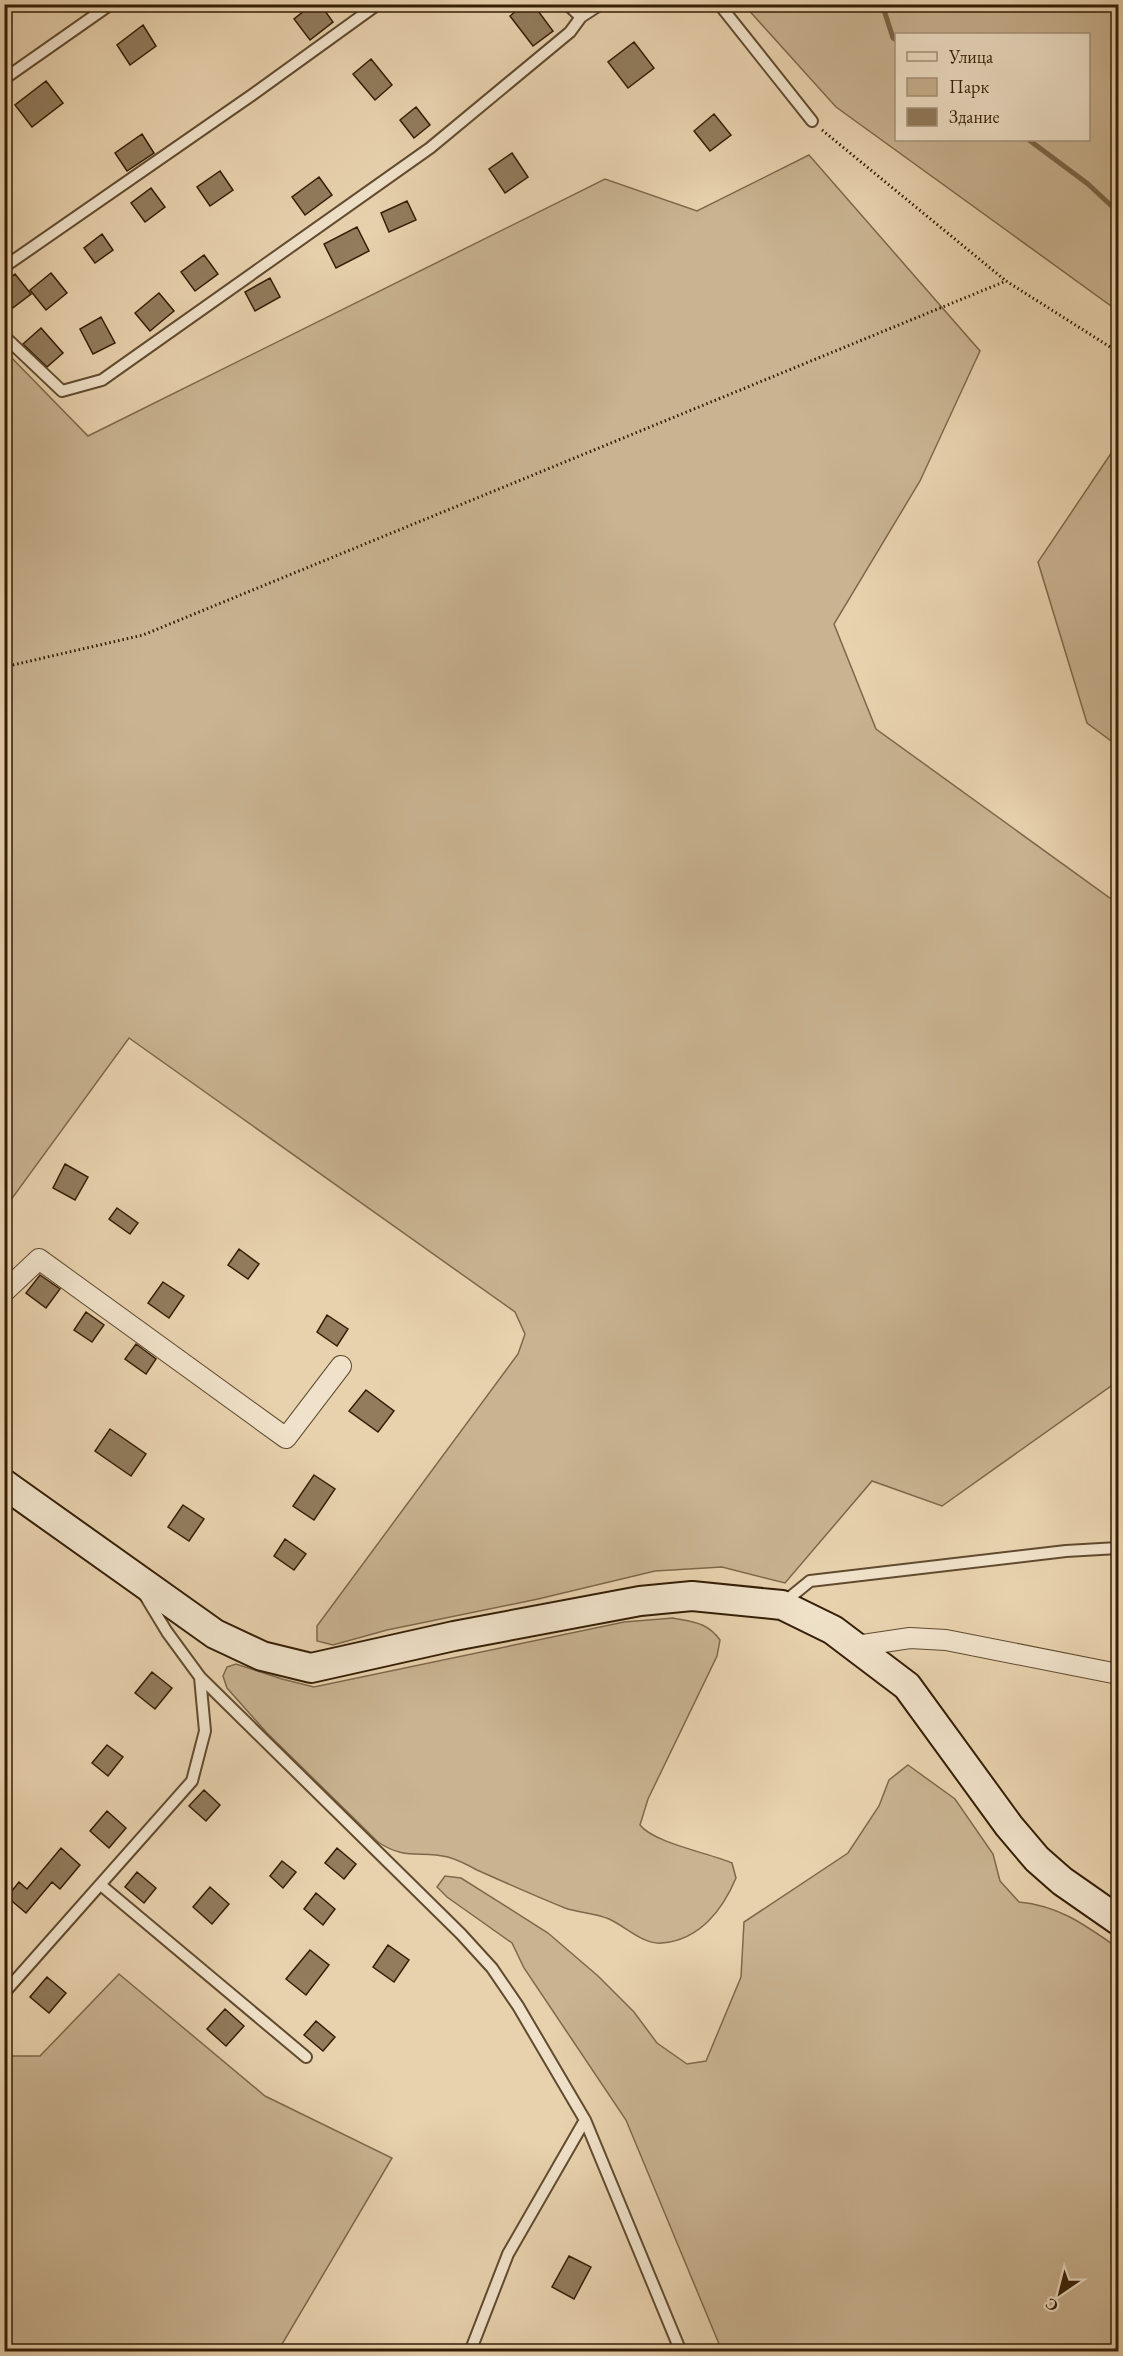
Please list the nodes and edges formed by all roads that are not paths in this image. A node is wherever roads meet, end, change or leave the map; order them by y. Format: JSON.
{"nodes":[{"id":1,"x":111,"y":4,"type":"edge"},
{"id":2,"x":378,"y":4,"type":"edge"},
{"id":3,"x":567,"y":4,"type":"edge"},
{"id":4,"x":601,"y":4,"type":"edge"},
{"id":5,"x":719,"y":4,"type":"edge"},
{"id":6,"x":580,"y":17,"type":"junction"},
{"id":7,"x":4,"y":79,"type":"edge"},
{"id":8,"x":812,"y":121,"type":"road end"},
{"id":9,"x":4,"y":267,"type":"edge"},
{"id":10,"x":4,"y":336,"type":"edge"},
{"id":11,"x":4,"y":1292,"type":"edge"},
{"id":12,"x":341,"y":1366,"type":"dead end"},
{"id":13,"x":4,"y":1484,"type":"edge"},
{"id":14,"x":1119,"y":1548,"type":"edge"},
{"id":15,"x":132,"y":1576,"type":"junction"},
{"id":16,"x":782,"y":1605,"type":"junction"},
{"id":17,"x":856,"y":1646,"type":"junction"},
{"id":18,"x":1119,"y":1674,"type":"edge"},
{"id":19,"x":200,"y":1677,"type":"junction"},
{"id":20,"x":102,"y":1886,"type":"junction"},
{"id":21,"x":1119,"y":1920,"type":"edge"},
{"id":22,"x":4,"y":1993,"type":"edge"},
{"id":23,"x":306,"y":2057,"type":"dead end"},
{"id":24,"x":585,"y":2120,"type":"junction"},
{"id":25,"x":470,"y":2352,"type":"edge"},
{"id":26,"x":681,"y":2352,"type":"edge"}],
"edges":[{"from":1,"to":7,"type":"lane"},
{"from":2,"to":9,"type":"lane"},
{"from":3,"to":6,"type":"lane"},
{"from":4,"to":6,"type":"lane"},
{"from":5,"to":8,"type":"lane"},
{"from":6,"to":10,"type":"lane"},
{"from":11,"to":12,"type":"street"},
{"from":13,"to":15,"type":"main road"},
{"from":14,"to":16,"type":"lane"},
{"from":15,"to":16,"type":"main road"},
{"from":15,"to":19,"type":"lane"},
{"from":16,"to":17,"type":"main road"},
{"from":17,"to":18,"type":"street"},
{"from":17,"to":21,"type":"main road"},
{"from":19,"to":20,"type":"lane"},
{"from":19,"to":24,"type":"lane"},
{"from":20,"to":22,"type":"lane"},
{"from":20,"to":23,"type":"lane"},
{"from":24,"to":25,"type":"lane"},
{"from":24,"to":26,"type":"lane"}]}
